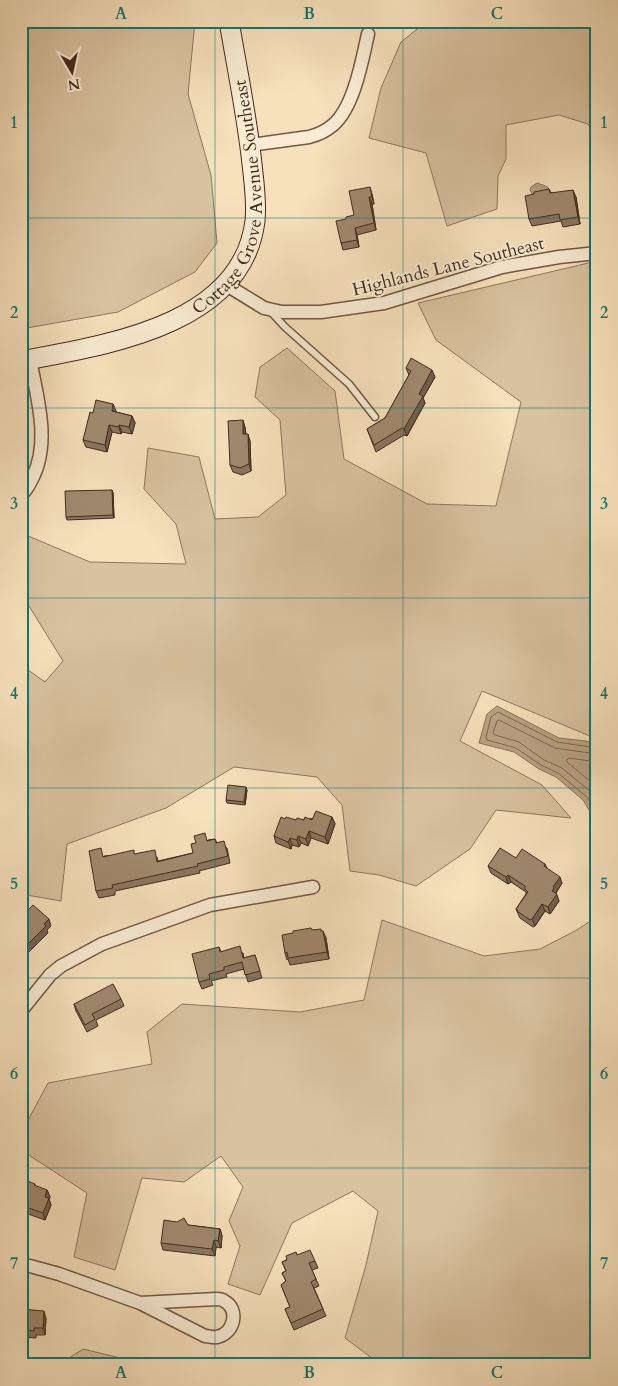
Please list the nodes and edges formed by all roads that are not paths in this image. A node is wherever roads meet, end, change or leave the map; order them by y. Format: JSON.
{"nodes":[{"id":1,"x":229,"y":21,"type":"edge"},
{"id":2,"x":368,"y":34,"type":"dead end"},
{"id":3,"x":250,"y":145,"type":"junction"},
{"id":4,"x":597,"y":253,"type":"edge"},
{"id":5,"x":225,"y":284,"type":"junction"},
{"id":6,"x":268,"y":308,"type":"junction"},
{"id":7,"x":25,"y":360,"type":"edge"},
{"id":8,"x":375,"y":417,"type":"dead end"},
{"id":9,"x":21,"y":495,"type":"edge"},
{"id":10,"x":313,"y":886,"type":"dead end"},
{"id":11,"x":21,"y":1011,"type":"edge"},
{"id":12,"x":21,"y":1264,"type":"edge"},
{"id":13,"x":140,"y":1303,"type":"junction"}],
"edges":[{"from":1,"to":3,"type":"main road","name":"Cottage Grove Avenue Southeast"},
{"from":2,"to":3,"type":"street"},
{"from":3,"to":5,"type":"main road","name":"Cottage Grove Avenue Southeast"},
{"from":4,"to":6,"type":"street","name":"Highlands Lane Southeast"},
{"from":5,"to":6,"type":"street","name":"Highlands Lane Southeast"},
{"from":5,"to":7,"type":"main road","name":"Cottage Grove Avenue Southeast"},
{"from":6,"to":8,"type":"lane"},
{"from":7,"to":9,"type":"street"},
{"from":10,"to":11,"type":"street"},
{"from":12,"to":13,"type":"street"},
{"from":13,"to":13,"type":"street"}]}
